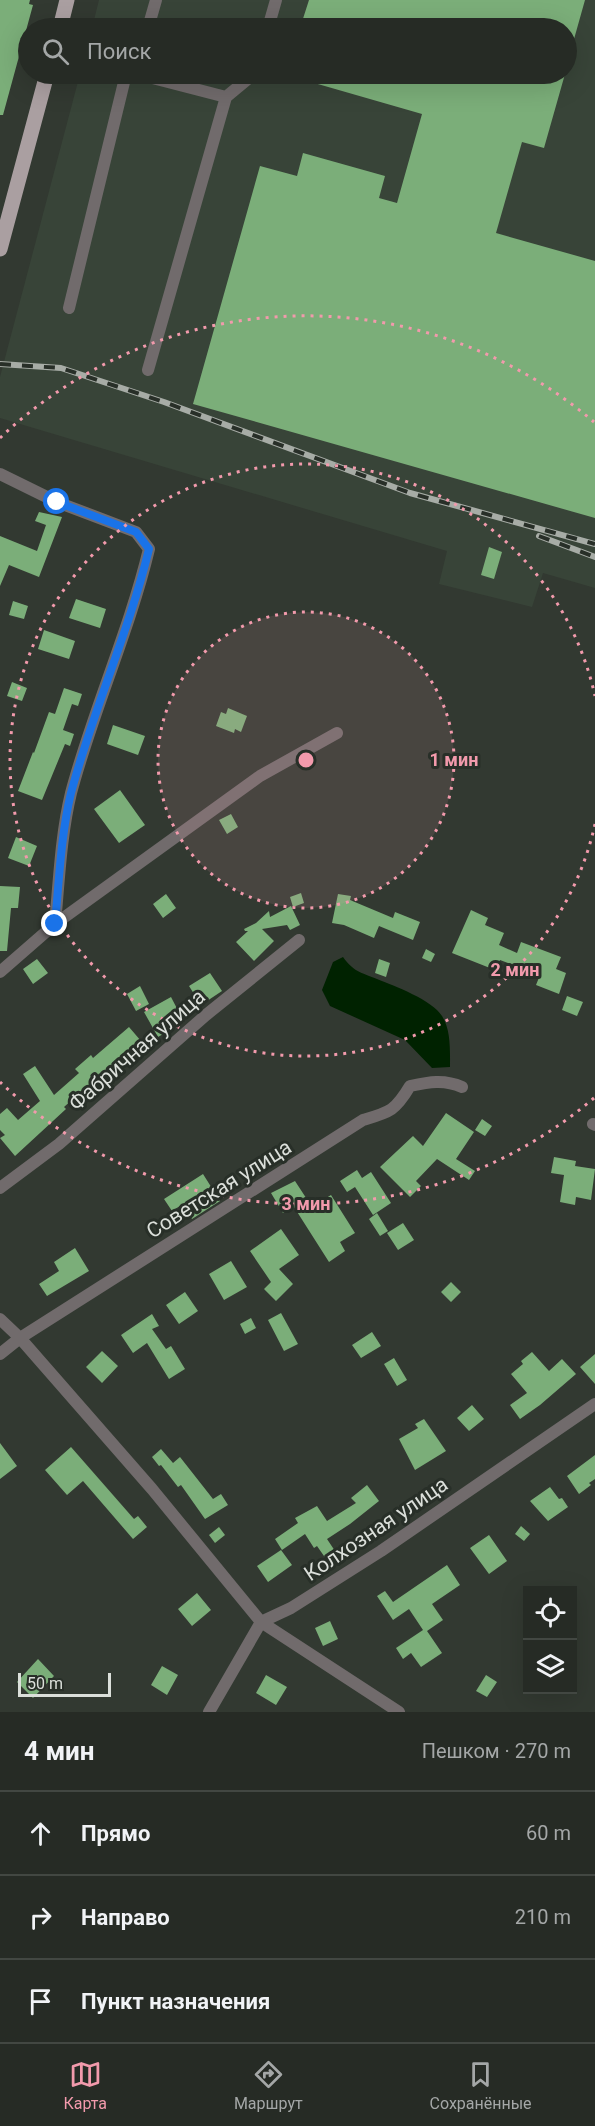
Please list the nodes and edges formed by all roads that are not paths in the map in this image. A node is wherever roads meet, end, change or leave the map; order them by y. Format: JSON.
{"nodes":[{"id":1,"x":67,"y":0,"type":"edge"},
{"id":2,"x":156,"y":0,"type":"edge"},
{"id":3,"x":276,"y":0,"type":"edge"},
{"id":4,"x":62,"y":18,"type":"edge"},
{"id":5,"x":151,"y":18,"type":"edge"},
{"id":6,"x":271,"y":18,"type":"edge"},
{"id":7,"x":45,"y":84,"type":"edge"},
{"id":8,"x":124,"y":84,"type":"edge"},
{"id":9,"x":176,"y":84,"type":"edge"},
{"id":10,"x":242,"y":84,"type":"edge"},
{"id":11,"x":226,"y":97,"type":"junction"},
{"id":12,"x":0,"y":249,"type":"edge"},
{"id":13,"x":69,"y":308,"type":"dead end"},
{"id":14,"x":148,"y":370,"type":"dead end"},
{"id":15,"x":0,"y":474,"type":"edge"},
{"id":16,"x":337,"y":733,"type":"dead end"},
{"id":17,"x":55,"y":924,"type":"junction"},
{"id":18,"x":298,"y":940,"type":"dead end"},
{"id":19,"x":0,"y":972,"type":"edge"},
{"id":20,"x":462,"y":1087,"type":"dead end"},
{"id":21,"x":0,"y":1188,"type":"edge"},
{"id":22,"x":0,"y":1319,"type":"edge"},
{"id":23,"x":20,"y":1338,"type":"junction"},
{"id":24,"x":0,"y":1354,"type":"edge"},
{"id":25,"x":595,"y":1404,"type":"edge"},
{"id":26,"x":261,"y":1622,"type":"junction"},
{"id":27,"x":209,"y":1712,"type":"edge"},
{"id":28,"x":399,"y":1712,"type":"edge"}],
"edges":[{"from":1,"to":4,"type":"main road"},
{"from":2,"to":5,"type":"street"},
{"from":3,"to":6,"type":"street"},
{"from":7,"to":12,"type":"main road"},
{"from":8,"to":13,"type":"street"},
{"from":9,"to":11,"type":"street"},
{"from":10,"to":11,"type":"street"},
{"from":11,"to":14,"type":"street"},
{"from":15,"to":17,"type":"street"},
{"from":16,"to":17,"type":"street"},
{"from":17,"to":19,"type":"street"},
{"from":18,"to":21,"type":"street","name":"Фабричная улица"},
{"from":20,"to":23,"type":"street","name":"Советская улица"},
{"from":22,"to":23,"type":"street"},
{"from":23,"to":24,"type":"street","name":"Советская улица"},
{"from":23,"to":26,"type":"street"},
{"from":25,"to":26,"type":"street","name":"Колхозная улица"},
{"from":26,"to":27,"type":"street"},
{"from":26,"to":28,"type":"street"}]}
